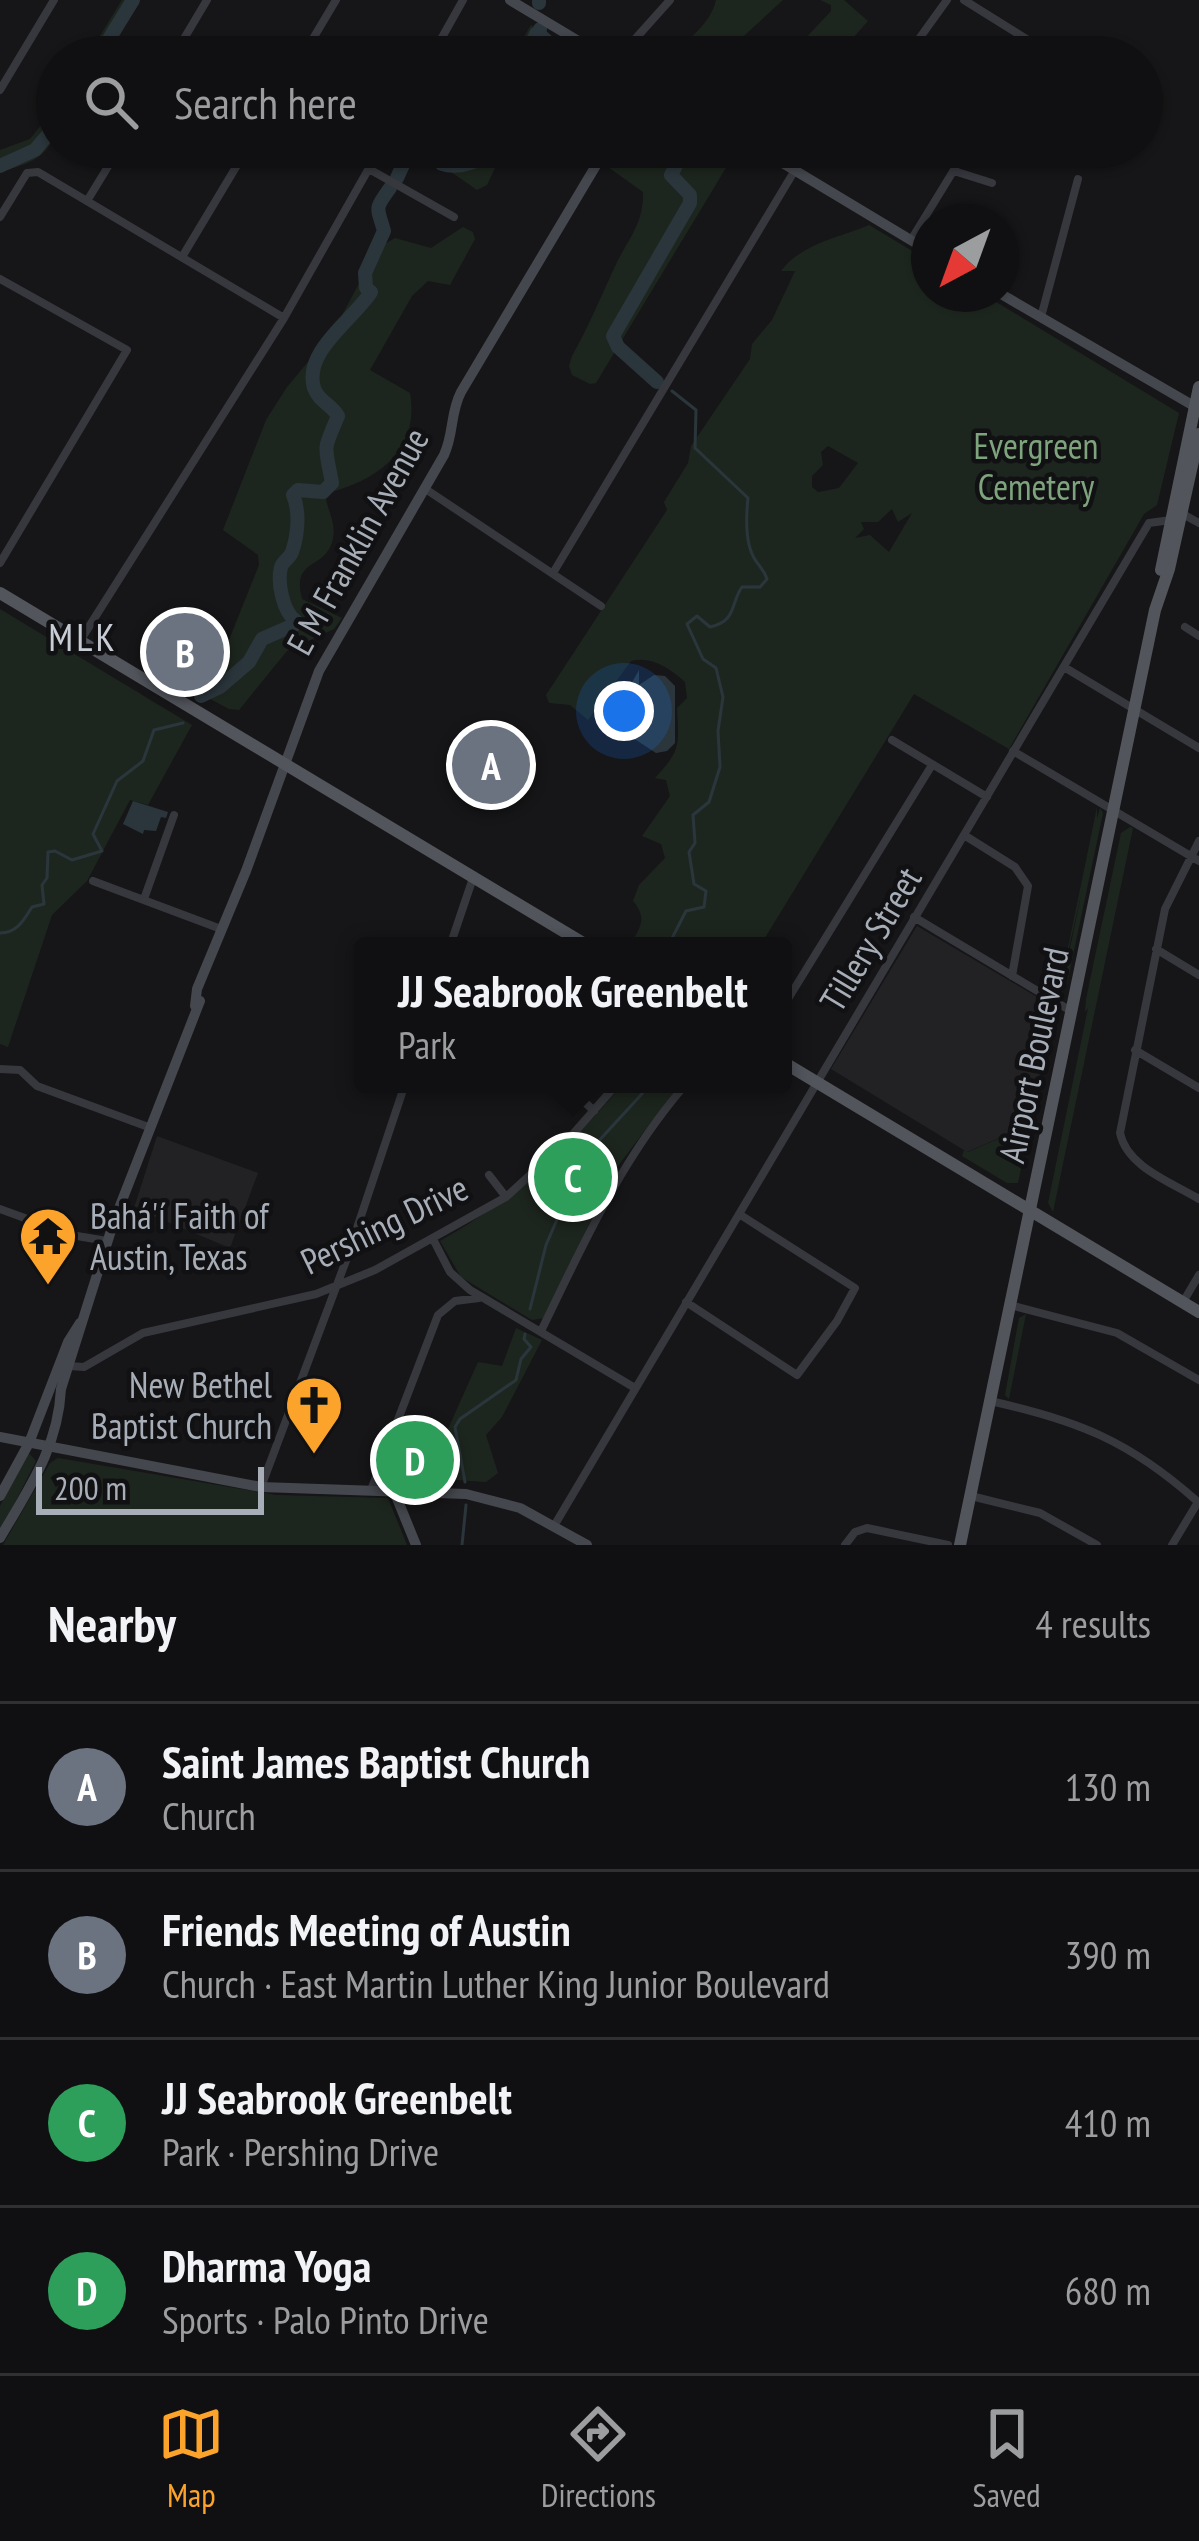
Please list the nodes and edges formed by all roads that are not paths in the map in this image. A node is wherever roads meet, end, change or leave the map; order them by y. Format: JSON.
{"nodes":[{"id":1,"x":54,"y":0,"type":"edge"},
{"id":2,"x":207,"y":0,"type":"edge"},
{"id":3,"x":336,"y":0,"type":"edge"},
{"id":4,"x":463,"y":0,"type":"edge"},
{"id":5,"x":510,"y":0,"type":"edge"},
{"id":6,"x":670,"y":0,"type":"edge"},
{"id":7,"x":947,"y":0,"type":"edge"},
{"id":8,"x":964,"y":0,"type":"edge"},
{"id":9,"x":186,"y":36,"type":"edge"},
{"id":10,"x":315,"y":36,"type":"edge"},
{"id":11,"x":443,"y":36,"type":"edge"},
{"id":12,"x":570,"y":36,"type":"edge"},
{"id":13,"x":638,"y":36,"type":"edge"},
{"id":14,"x":921,"y":36,"type":"edge"},
{"id":15,"x":1022,"y":36,"type":"edge"},
{"id":16,"x":0,"y":90,"type":"edge"},
{"id":17,"x":107,"y":168,"type":"edge"},
{"id":18,"x":235,"y":168,"type":"edge"},
{"id":19,"x":594,"y":168,"type":"edge"},
{"id":20,"x":791,"y":168,"type":"edge"},
{"id":21,"x":956,"y":168,"type":"edge"},
{"id":22,"x":369,"y":169,"type":"joint"},
{"id":23,"x":794,"y":170,"type":"junction"},
{"id":24,"x":954,"y":171,"type":"junction"},
{"id":25,"x":1078,"y":178,"type":"dead end"},
{"id":26,"x":992,"y":183,"type":"dead end"},
{"id":27,"x":87,"y":201,"type":"junction"},
{"id":28,"x":933,"y":204,"type":"edge"},
{"id":29,"x":454,"y":217,"type":"dead end"},
{"id":30,"x":0,"y":218,"type":"edge"},
{"id":31,"x":911,"y":240,"type":"edge"},
{"id":32,"x":182,"y":257,"type":"junction"},
{"id":33,"x":0,"y":279,"type":"edge"},
{"id":34,"x":1019,"y":304,"type":"edge"},
{"id":35,"x":1041,"y":317,"type":"junction"},
{"id":36,"x":284,"y":318,"type":"junction"},
{"id":37,"x":1199,"y":387,"type":"edge"},
{"id":38,"x":1197,"y":408,"type":"edge"},
{"id":39,"x":1199,"y":434,"type":"edge"},
{"id":40,"x":424,"y":488,"type":"junction"},
{"id":41,"x":1176,"y":516,"type":"junction"},
{"id":42,"x":1199,"y":523,"type":"edge"},
{"id":43,"x":0,"y":563,"type":"edge"},
{"id":44,"x":553,"y":573,"type":"junction"},
{"id":45,"x":0,"y":593,"type":"edge"},
{"id":46,"x":602,"y":606,"type":"dead end"},
{"id":47,"x":1185,"y":628,"type":"dead end"},
{"id":48,"x":1199,"y":636,"type":"edge"},
{"id":49,"x":80,"y":641,"type":"junction"},
{"id":50,"x":1064,"y":667,"type":"junction"},
{"id":51,"x":1136,"y":710,"type":"junction"},
{"id":52,"x":892,"y":740,"type":"dead end"},
{"id":53,"x":1199,"y":748,"type":"edge"},
{"id":54,"x":1013,"y":752,"type":"junction"},
{"id":55,"x":284,"y":763,"type":"junction"},
{"id":56,"x":932,"y":765,"type":"junction"},
{"id":57,"x":987,"y":796,"type":"junction"},
{"id":58,"x":1114,"y":812,"type":"junction"},
{"id":59,"x":174,"y":815,"type":"dead end"},
{"id":60,"x":964,"y":835,"type":"junction"},
{"id":61,"x":1199,"y":841,"type":"edge"},
{"id":62,"x":1195,"y":858,"type":"edge"},
{"id":63,"x":473,"y":877,"type":"junction"},
{"id":64,"x":93,"y":881,"type":"dead end"},
{"id":65,"x":144,"y":899,"type":"junction"},
{"id":66,"x":914,"y":917,"type":"junction"},
{"id":67,"x":221,"y":929,"type":"junction"},
{"id":68,"x":453,"y":937,"type":"edge"},
{"id":69,"x":573,"y":937,"type":"edge"},
{"id":70,"x":1156,"y":950,"type":"junction"},
{"id":71,"x":1199,"y":975,"type":"edge"},
{"id":72,"x":1012,"y":976,"type":"junction"},
{"id":73,"x":792,"y":992,"type":"edge"},
{"id":74,"x":1072,"y":1012,"type":"junction"},
{"id":75,"x":1135,"y":1050,"type":"junction"},
{"id":76,"x":792,"y":1067,"type":"edge"},
{"id":77,"x":0,"y":1069,"type":"edge"},
{"id":78,"x":817,"y":1082,"type":"junction"},
{"id":79,"x":1199,"y":1088,"type":"edge"},
{"id":80,"x":402,"y":1093,"type":"edge"},
{"id":81,"x":575,"y":1093,"type":"edge"},
{"id":82,"x":609,"y":1093,"type":"edge"},
{"id":83,"x":678,"y":1093,"type":"edge"},
{"id":84,"x":594,"y":1111,"type":"junction"},
{"id":85,"x":151,"y":1128,"type":"junction"},
{"id":86,"x":489,"y":1174,"type":"dead end"},
{"id":87,"x":506,"y":1197,"type":"junction"},
{"id":88,"x":1199,"y":1199,"type":"edge"},
{"id":89,"x":0,"y":1209,"type":"edge"},
{"id":90,"x":1030,"y":1211,"type":"junction"},
{"id":91,"x":740,"y":1214,"type":"junction"},
{"id":92,"x":433,"y":1239,"type":"junction"},
{"id":93,"x":109,"y":1242,"type":"junction"},
{"id":94,"x":347,"y":1258,"type":"junction"},
{"id":95,"x":450,"y":1272,"type":"junction"},
{"id":96,"x":1199,"y":1276,"type":"edge"},
{"id":97,"x":359,"y":1277,"type":"junction"},
{"id":98,"x":337,"y":1287,"type":"junction"},
{"id":99,"x":486,"y":1299,"type":"junction"},
{"id":100,"x":1183,"y":1302,"type":"junction"},
{"id":101,"x":686,"y":1303,"type":"junction"},
{"id":102,"x":449,"y":1304,"type":"junction"},
{"id":103,"x":1010,"y":1305,"type":"junction"},
{"id":104,"x":1199,"y":1312,"type":"edge"},
{"id":105,"x":541,"y":1331,"type":"junction"},
{"id":106,"x":65,"y":1365,"type":"junction"},
{"id":107,"x":1199,"y":1380,"type":"edge"},
{"id":108,"x":635,"y":1388,"type":"junction"},
{"id":109,"x":990,"y":1401,"type":"junction"},
{"id":110,"x":0,"y":1437,"type":"edge"},
{"id":111,"x":29,"y":1443,"type":"junction"},
{"id":112,"x":52,"y":1447,"type":"junction"},
{"id":113,"x":261,"y":1487,"type":"junction"},
{"id":114,"x":371,"y":1490,"type":"junction"},
{"id":115,"x":394,"y":1491,"type":"junction"},
{"id":116,"x":0,"y":1496,"type":"edge"},
{"id":117,"x":970,"y":1496,"type":"junction"},
{"id":118,"x":1198,"y":1501,"type":"edge"},
{"id":119,"x":554,"y":1526,"type":"junction"},
{"id":120,"x":0,"y":1538,"type":"edge"},
{"id":121,"x":416,"y":1545,"type":"edge"},
{"id":122,"x":587,"y":1545,"type":"edge"},
{"id":123,"x":844,"y":1545,"type":"edge"},
{"id":124,"x":948,"y":1545,"type":"edge"},
{"id":125,"x":960,"y":1545,"type":"edge"},
{"id":126,"x":1097,"y":1545,"type":"edge"},
{"id":127,"x":1172,"y":1545,"type":"edge"}],
"edges":[{"from":1,"to":16,"type":"street"},
{"from":2,"to":9,"type":"street"},
{"from":3,"to":10,"type":"street"},
{"from":4,"to":11,"type":"street"},
{"from":5,"to":12,"type":"street"},
{"from":6,"to":13,"type":"street"},
{"from":7,"to":14,"type":"street"},
{"from":8,"to":15,"type":"street"},
{"from":17,"to":27,"type":"street"},
{"from":18,"to":32,"type":"street"},
{"from":19,"to":40,"type":"street","name":"E M Franklin Avenue"},
{"from":20,"to":23,"type":"street"},
{"from":21,"to":24,"type":"street"},
{"from":22,"to":29,"type":"street"},
{"from":22,"to":36,"type":"street"},
{"from":23,"to":31,"type":"street"},
{"from":23,"to":44,"type":"street"},
{"from":24,"to":26,"type":"street"},
{"from":24,"to":28,"type":"street"},
{"from":25,"to":35,"type":"street"},
{"from":27,"to":30,"type":"street"},
{"from":27,"to":32,"type":"street"},
{"from":32,"to":36,"type":"street"},
{"from":33,"to":43,"type":"street"},
{"from":34,"to":35,"type":"street"},
{"from":35,"to":38,"type":"street"},
{"from":36,"to":49,"type":"street"},
{"from":37,"to":38,"type":"main road","name":"Airport Boulevard"},
{"from":38,"to":41,"type":"main road","name":"Airport Boulevard"},
{"from":39,"to":41,"type":"main road","name":"Airport Boulevard"},
{"from":40,"to":44,"type":"street"},
{"from":40,"to":55,"type":"street","name":"E M Franklin Avenue"},
{"from":41,"to":42,"type":"street"},
{"from":41,"to":50,"type":"street","name":"Tillery Street"},
{"from":41,"to":51,"type":"main road","name":"Airport Boulevard"},
{"from":44,"to":46,"type":"street"},
{"from":45,"to":49,"type":"main road"},
{"from":47,"to":48,"type":"street"},
{"from":49,"to":55,"type":"main road"},
{"from":50,"to":51,"type":"street"},
{"from":50,"to":54,"type":"street","name":"Tillery Street"},
{"from":51,"to":53,"type":"street"},
{"from":51,"to":58,"type":"main road","name":"Airport Boulevard"},
{"from":52,"to":56,"type":"street"},
{"from":54,"to":57,"type":"street","name":"Tillery Street"},
{"from":54,"to":58,"type":"street"},
{"from":55,"to":63,"type":"main road"},
{"from":55,"to":67,"type":"street","name":"E M Franklin Avenue"},
{"from":56,"to":57,"type":"street"},
{"from":56,"to":73,"type":"street"},
{"from":57,"to":60,"type":"street","name":"Tillery Street"},
{"from":58,"to":62,"type":"street"},
{"from":58,"to":74,"type":"main road","name":"Airport Boulevard"},
{"from":59,"to":65,"type":"street"},
{"from":60,"to":66,"type":"street","name":"Tillery Street"},
{"from":60,"to":72,"type":"street"},
{"from":61,"to":62,"type":"street"},
{"from":62,"to":70,"type":"street"},
{"from":63,"to":68,"type":"street"},
{"from":63,"to":69,"type":"main road"},
{"from":64,"to":65,"type":"street"},
{"from":65,"to":67,"type":"street"},
{"from":66,"to":72,"type":"street"},
{"from":66,"to":78,"type":"street","name":"Tillery Street"},
{"from":67,"to":85,"type":"street","name":"E M Franklin Avenue"},
{"from":70,"to":71,"type":"street"},
{"from":70,"to":75,"type":"street"},
{"from":72,"to":74,"type":"street"},
{"from":74,"to":90,"type":"main road","name":"Airport Boulevard"},
{"from":75,"to":79,"type":"street"},
{"from":75,"to":88,"type":"street"},
{"from":76,"to":78,"type":"main road"},
{"from":77,"to":85,"type":"street"},
{"from":78,"to":90,"type":"main road"},
{"from":78,"to":91,"type":"street","name":"Tillery Street"},
{"from":80,"to":94,"type":"street"},
{"from":81,"to":84,"type":"street"},
{"from":82,"to":84,"type":"street","name":"Pershing Drive"},
{"from":83,"to":105,"type":"street"},
{"from":84,"to":87,"type":"street","name":"Pershing Drive"},
{"from":85,"to":93,"type":"street","name":"E M Franklin Avenue"},
{"from":86,"to":87,"type":"street"},
{"from":87,"to":92,"type":"street","name":"Pershing Drive"},
{"from":89,"to":93,"type":"street"},
{"from":90,"to":100,"type":"main road"},
{"from":90,"to":103,"type":"main road","name":"Airport Boulevard"},
{"from":91,"to":101,"type":"street","name":"Tillery Street"},
{"from":91,"to":101,"type":"street"},
{"from":92,"to":95,"type":"street"},
{"from":92,"to":97,"type":"street","name":"Pershing Drive"},
{"from":93,"to":106,"type":"street","name":"E M Franklin Avenue"},
{"from":94,"to":97,"type":"street"},
{"from":94,"to":98,"type":"street"},
{"from":95,"to":99,"type":"street"},
{"from":95,"to":102,"type":"street"},
{"from":96,"to":100,"type":"street"},
{"from":97,"to":98,"type":"street","name":"Pershing Drive"},
{"from":98,"to":106,"type":"street","name":"Pershing Drive"},
{"from":98,"to":113,"type":"street"},
{"from":99,"to":102,"type":"street"},
{"from":99,"to":105,"type":"street"},
{"from":100,"to":104,"type":"main road"},
{"from":101,"to":108,"type":"street","name":"Tillery Street"},
{"from":102,"to":114,"type":"street"},
{"from":103,"to":107,"type":"street"},
{"from":103,"to":109,"type":"main road","name":"Airport Boulevard"},
{"from":105,"to":108,"type":"street"},
{"from":106,"to":111,"type":"street"},
{"from":106,"to":112,"type":"street"},
{"from":108,"to":119,"type":"street","name":"Tillery Street"},
{"from":109,"to":117,"type":"main road","name":"Airport Boulevard"},
{"from":109,"to":118,"type":"street"},
{"from":110,"to":111,"type":"street"},
{"from":111,"to":112,"type":"street"},
{"from":111,"to":116,"type":"street"},
{"from":112,"to":113,"type":"street"},
{"from":112,"to":120,"type":"street"},
{"from":113,"to":114,"type":"street"},
{"from":114,"to":115,"type":"street"},
{"from":115,"to":119,"type":"street"},
{"from":115,"to":121,"type":"street"},
{"from":117,"to":125,"type":"main road","name":"Airport Boulevard"},
{"from":117,"to":126,"type":"street"},
{"from":118,"to":127,"type":"street"},
{"from":119,"to":122,"type":"street"},
{"from":123,"to":124,"type":"street"}]}
